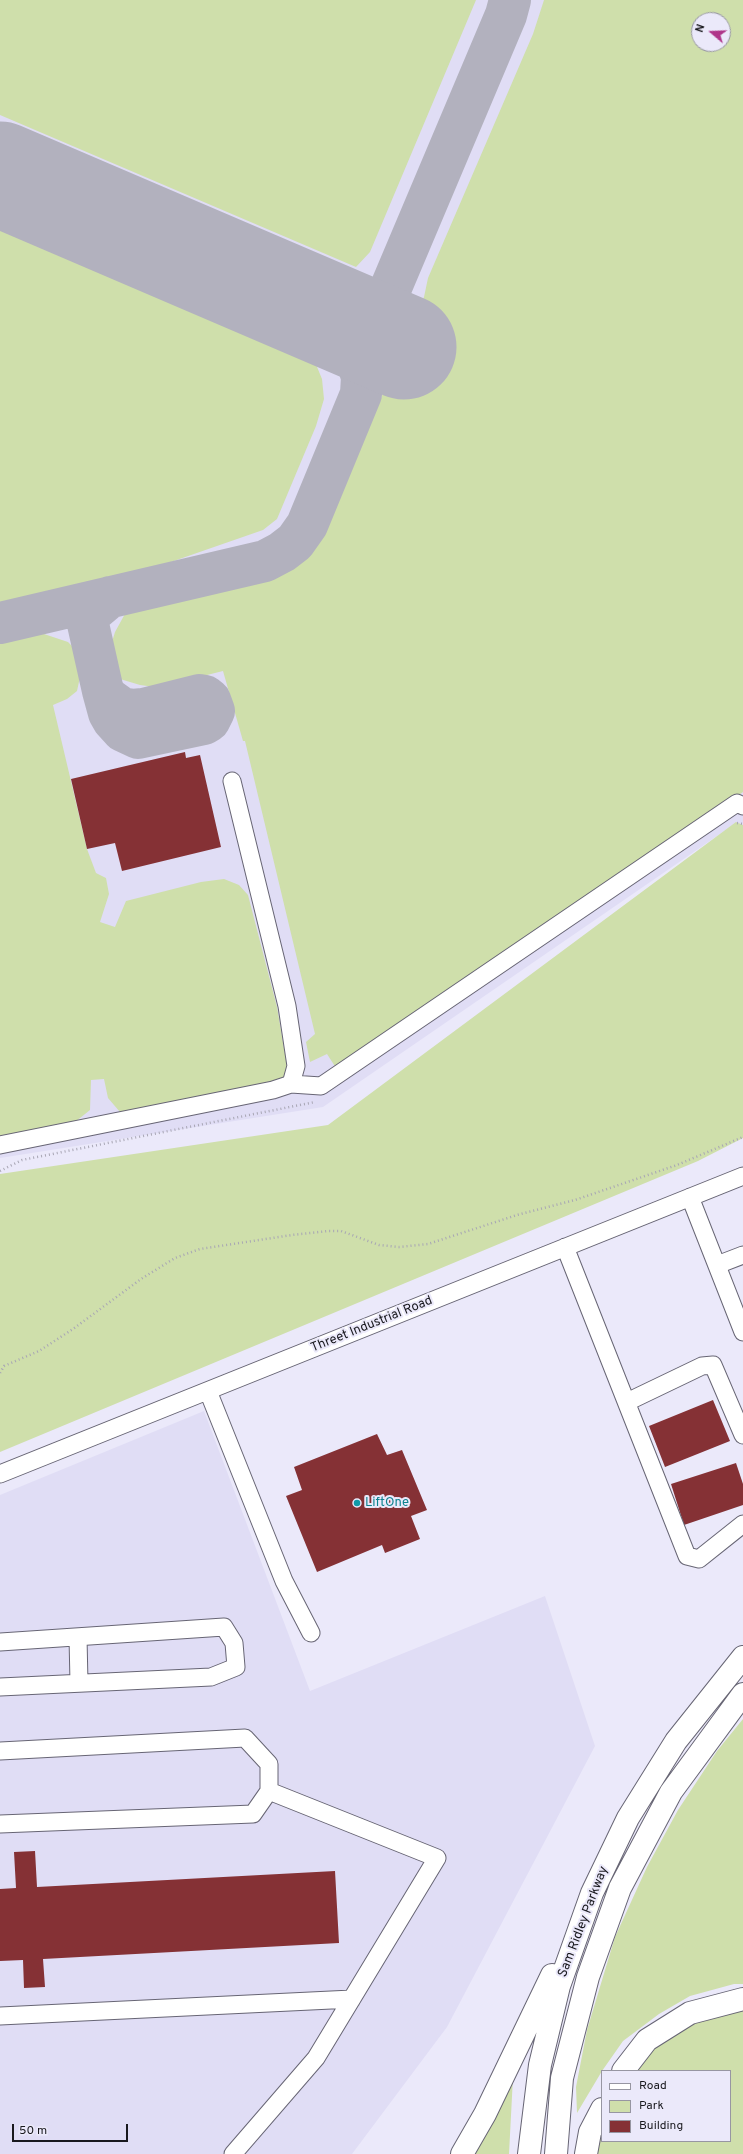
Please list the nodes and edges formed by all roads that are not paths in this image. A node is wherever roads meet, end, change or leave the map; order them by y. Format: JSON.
{"nodes":[{"id":1,"x":232,"y":781,"type":"dead end"},
{"id":2,"x":743,"y":806,"type":"edge"},
{"id":3,"x":291,"y":1084,"type":"junction"},
{"id":4,"x":0,"y":1145,"type":"edge"},
{"id":5,"x":743,"y":1176,"type":"edge"},
{"id":6,"x":690,"y":1197,"type":"junction"},
{"id":7,"x":565,"y":1247,"type":"junction"},
{"id":8,"x":743,"y":1255,"type":"edge"},
{"id":9,"x":717,"y":1265,"type":"junction"},
{"id":10,"x":738,"y":1307,"type":"edge"},
{"id":11,"x":743,"y":1332,"type":"edge"},
{"id":12,"x":208,"y":1391,"type":"junction"},
{"id":13,"x":627,"y":1402,"type":"junction"},
{"id":14,"x":743,"y":1435,"type":"edge"},
{"id":15,"x":0,"y":1474,"type":"edge"},
{"id":16,"x":743,"y":1524,"type":"edge"},
{"id":17,"x":311,"y":1633,"type":"dead end"},
{"id":18,"x":78,"y":1637,"type":"junction"},
{"id":19,"x":0,"y":1642,"type":"edge"},
{"id":20,"x":743,"y":1657,"type":"edge"},
{"id":21,"x":79,"y":1683,"type":"junction"},
{"id":22,"x":0,"y":1687,"type":"edge"},
{"id":23,"x":743,"y":1694,"type":"edge"},
{"id":24,"x":0,"y":1751,"type":"edge"},
{"id":25,"x":269,"y":1791,"type":"junction"},
{"id":26,"x":0,"y":1824,"type":"edge"},
{"id":27,"x":592,"y":1893,"type":"junction"},
{"id":28,"x":352,"y":1999,"type":"junction"},
{"id":29,"x":743,"y":2000,"type":"edge"},
{"id":30,"x":0,"y":2016,"type":"edge"},
{"id":31,"x":624,"y":2070,"type":"edge"},
{"id":32,"x":601,"y":2111,"type":"edge"},
{"id":33,"x":233,"y":2154,"type":"edge"},
{"id":34,"x":462,"y":2154,"type":"edge"},
{"id":35,"x":529,"y":2154,"type":"edge"},
{"id":36,"x":556,"y":2154,"type":"edge"},
{"id":37,"x":586,"y":2154,"type":"edge"}],
"edges":[{"from":1,"to":3,"type":"street"},
{"from":2,"to":3,"type":"street"},
{"from":3,"to":4,"type":"street"},
{"from":5,"to":6,"type":"street","name":"Threet Industrial Road"},
{"from":6,"to":7,"type":"street","name":"Threet Industrial Road"},
{"from":6,"to":9,"type":"street"},
{"from":7,"to":12,"type":"street","name":"Threet Industrial Road"},
{"from":7,"to":13,"type":"street"},
{"from":8,"to":9,"type":"street"},
{"from":9,"to":10,"type":"street"},
{"from":10,"to":11,"type":"street"},
{"from":12,"to":15,"type":"street","name":"Threet Industrial Road"},
{"from":12,"to":17,"type":"street"},
{"from":13,"to":14,"type":"street"},
{"from":13,"to":16,"type":"street"},
{"from":18,"to":19,"type":"street"},
{"from":18,"to":21,"type":"street"},
{"from":18,"to":21,"type":"street"},
{"from":20,"to":27,"type":"main road","name":"Sam Ridley Parkway"},
{"from":21,"to":22,"type":"street"},
{"from":23,"to":36,"type":"main road","name":"Sam Ridley Parkway"},
{"from":24,"to":25,"type":"street"},
{"from":25,"to":26,"type":"street"},
{"from":25,"to":28,"type":"street"},
{"from":27,"to":34,"type":"main road"},
{"from":27,"to":35,"type":"main road","name":"Sam Ridley Parkway"},
{"from":28,"to":30,"type":"street"},
{"from":28,"to":33,"type":"street"},
{"from":29,"to":31,"type":"main road"},
{"from":32,"to":37,"type":"main road"}]}
